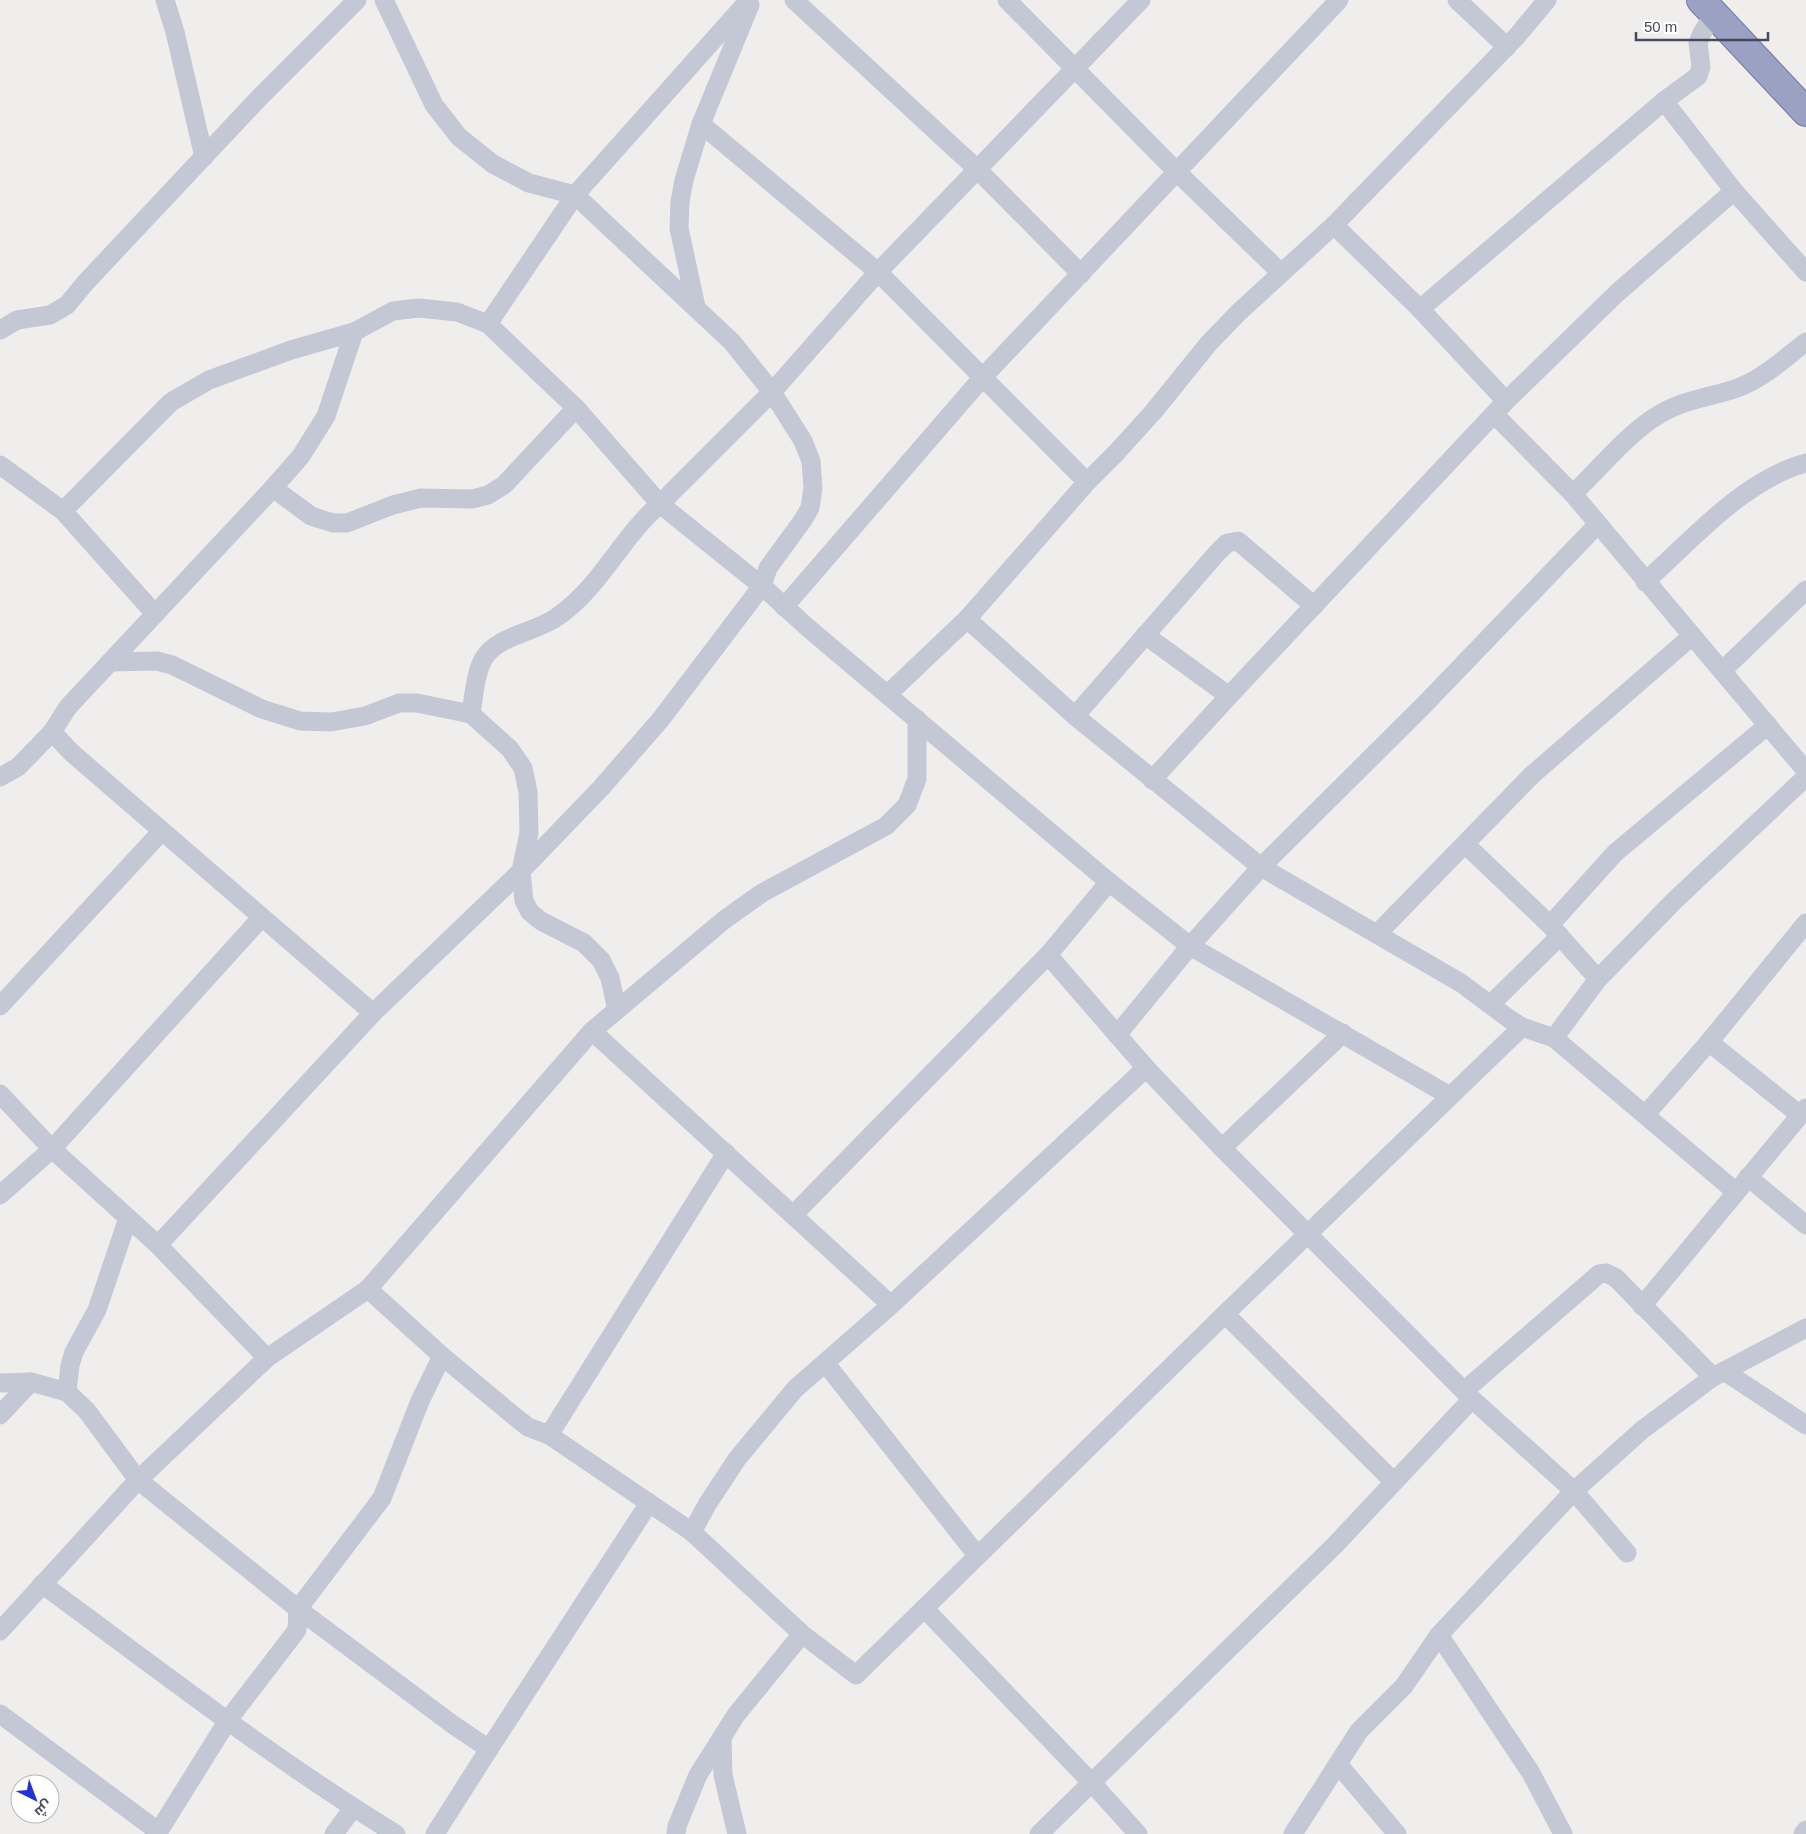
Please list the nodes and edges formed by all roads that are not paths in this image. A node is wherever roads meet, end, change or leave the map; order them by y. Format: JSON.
{"nodes":[{"id":1,"x":165,"y":0,"type":"edge"},
{"id":2,"x":357,"y":0,"type":"edge"},
{"id":3,"x":384,"y":0,"type":"edge"},
{"id":4,"x":750,"y":0,"type":"edge"},
{"id":5,"x":794,"y":0,"type":"edge"},
{"id":6,"x":1007,"y":0,"type":"edge"},
{"id":7,"x":1141,"y":0,"type":"edge"},
{"id":8,"x":1340,"y":0,"type":"edge"},
{"id":9,"x":1457,"y":0,"type":"edge"},
{"id":10,"x":1547,"y":0,"type":"edge"},
{"id":11,"x":1708,"y":7,"type":"edge"},
{"id":12,"x":1507,"y":47,"type":"junction"},
{"id":13,"x":1075,"y":68,"type":"junction"},
{"id":14,"x":1664,"y":101,"type":"junction"},
{"id":15,"x":1806,"y":112,"type":"edge"},
{"id":16,"x":702,"y":124,"type":"junction"},
{"id":17,"x":204,"y":157,"type":"junction"},
{"id":18,"x":977,"y":169,"type":"junction"},
{"id":19,"x":1177,"y":172,"type":"junction"},
{"id":20,"x":1734,"y":192,"type":"junction"},
{"id":21,"x":575,"y":195,"type":"junction"},
{"id":22,"x":1334,"y":225,"type":"junction"},
{"id":23,"x":878,"y":272,"type":"junction"},
{"id":24,"x":1806,"y":272,"type":"edge"},
{"id":25,"x":1281,"y":273,"type":"junction"},
{"id":26,"x":1081,"y":274,"type":"junction"},
{"id":27,"x":696,"y":307,"type":"junction"},
{"id":28,"x":1420,"y":309,"type":"junction"},
{"id":29,"x":488,"y":324,"type":"junction"},
{"id":30,"x":0,"y":330,"type":"edge"},
{"id":31,"x":354,"y":332,"type":"junction"},
{"id":32,"x":1806,"y":342,"type":"edge"},
{"id":33,"x":983,"y":377,"type":"junction"},
{"id":34,"x":772,"y":392,"type":"junction"},
{"id":35,"x":576,"y":408,"type":"junction"},
{"id":36,"x":1500,"y":408,"type":"junction"},
{"id":37,"x":1806,"y":463,"type":"edge"},
{"id":38,"x":0,"y":465,"type":"edge"},
{"id":39,"x":1087,"y":482,"type":"junction"},
{"id":40,"x":273,"y":488,"type":"junction"},
{"id":41,"x":1573,"y":494,"type":"junction"},
{"id":42,"x":660,"y":504,"type":"junction"},
{"id":43,"x":63,"y":511,"type":"junction"},
{"id":44,"x":1598,"y":524,"type":"junction"},
{"id":45,"x":1645,"y":582,"type":"junction"},
{"id":46,"x":762,"y":586,"type":"junction"},
{"id":47,"x":1806,"y":590,"type":"edge"},
{"id":48,"x":784,"y":606,"type":"junction"},
{"id":49,"x":1314,"y":606,"type":"junction"},
{"id":50,"x":154,"y":614,"type":"junction"},
{"id":51,"x":967,"y":620,"type":"junction"},
{"id":52,"x":1145,"y":635,"type":"junction"},
{"id":53,"x":1692,"y":636,"type":"junction"},
{"id":54,"x":110,"y":662,"type":"junction"},
{"id":55,"x":1722,"y":671,"type":"junction"},
{"id":56,"x":888,"y":694,"type":"junction"},
{"id":57,"x":1229,"y":696,"type":"junction"},
{"id":58,"x":471,"y":714,"type":"junction"},
{"id":59,"x":1075,"y":716,"type":"junction"},
{"id":60,"x":917,"y":718,"type":"junction"},
{"id":61,"x":1768,"y":725,"type":"junction"},
{"id":62,"x":52,"y":732,"type":"junction"},
{"id":63,"x":1806,"y":771,"type":"edge"},
{"id":64,"x":0,"y":777,"type":"edge"},
{"id":65,"x":1806,"y":777,"type":"edge"},
{"id":66,"x":1152,"y":780,"type":"junction"},
{"id":67,"x":162,"y":831,"type":"junction"},
{"id":68,"x":1465,"y":844,"type":"junction"},
{"id":69,"x":1261,"y":867,"type":"junction"},
{"id":70,"x":521,"y":871,"type":"junction"},
{"id":71,"x":1109,"y":882,"type":"junction"},
{"id":72,"x":261,"y":918,"type":"junction"},
{"id":73,"x":1806,"y":923,"type":"edge"},
{"id":74,"x":1555,"y":930,"type":"junction"},
{"id":75,"x":1377,"y":934,"type":"junction"},
{"id":76,"x":1190,"y":946,"type":"junction"},
{"id":77,"x":1048,"y":954,"type":"junction"},
{"id":78,"x":1598,"y":979,"type":"junction"},
{"id":79,"x":1491,"y":1004,"type":"junction"},
{"id":80,"x":0,"y":1006,"type":"edge"},
{"id":81,"x":617,"y":1010,"type":"junction"},
{"id":82,"x":373,"y":1013,"type":"junction"},
{"id":83,"x":1522,"y":1027,"type":"junction"},
{"id":84,"x":592,"y":1031,"type":"junction"},
{"id":85,"x":1342,"y":1034,"type":"junction"},
{"id":86,"x":1117,"y":1035,"type":"junction"},
{"id":87,"x":1554,"y":1038,"type":"junction"},
{"id":88,"x":1709,"y":1042,"type":"junction"},
{"id":89,"x":1146,"y":1068,"type":"junction"},
{"id":90,"x":0,"y":1094,"type":"edge"},
{"id":91,"x":1450,"y":1096,"type":"junction"},
{"id":92,"x":1803,"y":1112,"type":"edge"},
{"id":93,"x":1646,"y":1114,"type":"junction"},
{"id":94,"x":1222,"y":1148,"type":"junction"},
{"id":95,"x":52,"y":1149,"type":"junction"},
{"id":96,"x":726,"y":1153,"type":"junction"},
{"id":97,"x":1748,"y":1177,"type":"junction"},
{"id":98,"x":1736,"y":1192,"type":"junction"},
{"id":99,"x":0,"y":1195,"type":"edge"},
{"id":100,"x":793,"y":1215,"type":"junction"},
{"id":101,"x":128,"y":1218,"type":"junction"},
{"id":102,"x":1806,"y":1225,"type":"edge"},
{"id":103,"x":1307,"y":1234,"type":"junction"},
{"id":104,"x":158,"y":1246,"type":"junction"},
{"id":105,"x":368,"y":1289,"type":"junction"},
{"id":106,"x":891,"y":1305,"type":"junction"},
{"id":107,"x":1642,"y":1306,"type":"junction"},
{"id":108,"x":1224,"y":1314,"type":"junction"},
{"id":109,"x":1806,"y":1328,"type":"edge"},
{"id":110,"x":442,"y":1356,"type":"junction"},
{"id":111,"x":267,"y":1358,"type":"junction"},
{"id":112,"x":826,"y":1364,"type":"junction"},
{"id":113,"x":1719,"y":1374,"type":"junction"},
{"id":114,"x":31,"y":1382,"type":"junction"},
{"id":115,"x":0,"y":1383,"type":"edge"},
{"id":116,"x":67,"y":1392,"type":"junction"},
{"id":117,"x":1468,"y":1395,"type":"junction"},
{"id":118,"x":0,"y":1415,"type":"edge"},
{"id":119,"x":1806,"y":1425,"type":"edge"},
{"id":120,"x":549,"y":1435,"type":"junction"},
{"id":121,"x":138,"y":1480,"type":"junction"},
{"id":122,"x":1394,"y":1482,"type":"junction"},
{"id":123,"x":1574,"y":1491,"type":"junction"},
{"id":124,"x":649,"y":1503,"type":"junction"},
{"id":125,"x":692,"y":1532,"type":"junction"},
{"id":126,"x":1627,"y":1553,"type":"dead end"},
{"id":127,"x":977,"y":1556,"type":"junction"},
{"id":128,"x":42,"y":1584,"type":"junction"},
{"id":129,"x":924,"y":1608,"type":"junction"},
{"id":130,"x":298,"y":1609,"type":"junction"},
{"id":131,"x":0,"y":1631,"type":"edge"},
{"id":132,"x":802,"y":1634,"type":"junction"},
{"id":133,"x":1439,"y":1635,"type":"junction"},
{"id":134,"x":0,"y":1714,"type":"edge"},
{"id":135,"x":228,"y":1720,"type":"junction"},
{"id":136,"x":722,"y":1738,"type":"junction"},
{"id":137,"x":489,"y":1748,"type":"junction"},
{"id":138,"x":1338,"y":1764,"type":"junction"},
{"id":139,"x":1091,"y":1782,"type":"junction"},
{"id":140,"x":353,"y":1808,"type":"junction"},
{"id":141,"x":1806,"y":1830,"type":"edge"},
{"id":142,"x":158,"y":1833,"type":"edge"},
{"id":143,"x":334,"y":1834,"type":"edge"},
{"id":144,"x":396,"y":1834,"type":"edge"},
{"id":145,"x":435,"y":1834,"type":"edge"},
{"id":146,"x":676,"y":1834,"type":"edge"},
{"id":147,"x":737,"y":1834,"type":"edge"},
{"id":148,"x":1038,"y":1834,"type":"edge"},
{"id":149,"x":1138,"y":1834,"type":"edge"},
{"id":150,"x":1293,"y":1834,"type":"edge"},
{"id":151,"x":1397,"y":1834,"type":"edge"},
{"id":152,"x":1563,"y":1834,"type":"edge"},
{"id":153,"x":1803,"y":1834,"type":"edge"}],
"edges":[{"from":1,"to":17,"type":"street"},
{"from":2,"to":17,"type":"street"},
{"from":3,"to":21,"type":"street"},
{"from":4,"to":16,"type":"street"},
{"from":4,"to":21,"type":"street"},
{"from":5,"to":18,"type":"street"},
{"from":6,"to":13,"type":"street"},
{"from":7,"to":13,"type":"street"},
{"from":8,"to":19,"type":"street"},
{"from":9,"to":12,"type":"street"},
{"from":10,"to":12,"type":"street"},
{"from":11,"to":14,"type":"street"},
{"from":11,"to":15,"type":"highway"},
{"from":12,"to":22,"type":"street"},
{"from":13,"to":18,"type":"street"},
{"from":13,"to":19,"type":"street"},
{"from":14,"to":20,"type":"street"},
{"from":14,"to":28,"type":"street"},
{"from":16,"to":23,"type":"street"},
{"from":16,"to":27,"type":"street"},
{"from":17,"to":30,"type":"street"},
{"from":18,"to":23,"type":"street"},
{"from":18,"to":26,"type":"street"},
{"from":19,"to":25,"type":"street"},
{"from":19,"to":26,"type":"street"},
{"from":20,"to":24,"type":"street"},
{"from":20,"to":36,"type":"street"},
{"from":21,"to":27,"type":"street"},
{"from":21,"to":29,"type":"street"},
{"from":22,"to":25,"type":"street"},
{"from":22,"to":28,"type":"street"},
{"from":23,"to":33,"type":"street"},
{"from":23,"to":34,"type":"street"},
{"from":25,"to":39,"type":"street"},
{"from":26,"to":33,"type":"street"},
{"from":27,"to":34,"type":"street"},
{"from":28,"to":36,"type":"street"},
{"from":29,"to":31,"type":"street"},
{"from":29,"to":35,"type":"street"},
{"from":31,"to":40,"type":"street"},
{"from":31,"to":43,"type":"street"},
{"from":32,"to":41,"type":"street"},
{"from":33,"to":39,"type":"street"},
{"from":33,"to":48,"type":"street"},
{"from":34,"to":42,"type":"street"},
{"from":34,"to":46,"type":"street"},
{"from":35,"to":40,"type":"street"},
{"from":35,"to":42,"type":"street"},
{"from":36,"to":41,"type":"street"},
{"from":36,"to":49,"type":"street"},
{"from":37,"to":45,"type":"street"},
{"from":38,"to":43,"type":"street"},
{"from":39,"to":51,"type":"street"},
{"from":40,"to":50,"type":"street"},
{"from":41,"to":44,"type":"street"},
{"from":42,"to":46,"type":"street"},
{"from":42,"to":58,"type":"street"},
{"from":43,"to":50,"type":"street"},
{"from":44,"to":45,"type":"street"},
{"from":44,"to":69,"type":"street"},
{"from":45,"to":53,"type":"street"},
{"from":46,"to":48,"type":"street"},
{"from":46,"to":70,"type":"street"},
{"from":47,"to":55,"type":"street"},
{"from":48,"to":56,"type":"street"},
{"from":49,"to":52,"type":"street"},
{"from":49,"to":57,"type":"street"},
{"from":50,"to":54,"type":"street"},
{"from":51,"to":56,"type":"street"},
{"from":51,"to":59,"type":"street"},
{"from":52,"to":57,"type":"street"},
{"from":52,"to":59,"type":"street"},
{"from":53,"to":55,"type":"street"},
{"from":53,"to":68,"type":"street"},
{"from":54,"to":58,"type":"street"},
{"from":54,"to":62,"type":"street"},
{"from":55,"to":61,"type":"street"},
{"from":56,"to":60,"type":"street"},
{"from":57,"to":66,"type":"street"},
{"from":58,"to":70,"type":"street"},
{"from":59,"to":66,"type":"street"},
{"from":60,"to":71,"type":"street"},
{"from":60,"to":81,"type":"street"},
{"from":61,"to":63,"type":"street"},
{"from":61,"to":74,"type":"street"},
{"from":62,"to":64,"type":"street"},
{"from":62,"to":67,"type":"street"},
{"from":65,"to":78,"type":"street"},
{"from":66,"to":69,"type":"street"},
{"from":67,"to":72,"type":"street"},
{"from":67,"to":80,"type":"street"},
{"from":68,"to":74,"type":"street"},
{"from":68,"to":75,"type":"street"},
{"from":69,"to":75,"type":"street"},
{"from":69,"to":76,"type":"street"},
{"from":70,"to":81,"type":"street"},
{"from":70,"to":82,"type":"street"},
{"from":71,"to":76,"type":"street"},
{"from":71,"to":77,"type":"street"},
{"from":72,"to":82,"type":"street"},
{"from":72,"to":95,"type":"street"},
{"from":73,"to":88,"type":"street"},
{"from":74,"to":78,"type":"street"},
{"from":74,"to":79,"type":"street"},
{"from":75,"to":79,"type":"street"},
{"from":76,"to":85,"type":"street"},
{"from":76,"to":86,"type":"street"},
{"from":77,"to":86,"type":"street"},
{"from":77,"to":100,"type":"street"},
{"from":78,"to":87,"type":"street"},
{"from":79,"to":83,"type":"street"},
{"from":81,"to":84,"type":"street"},
{"from":82,"to":104,"type":"street"},
{"from":83,"to":87,"type":"street"},
{"from":83,"to":91,"type":"street"},
{"from":84,"to":96,"type":"street"},
{"from":84,"to":105,"type":"street"},
{"from":85,"to":91,"type":"street"},
{"from":85,"to":94,"type":"street"},
{"from":86,"to":89,"type":"street"},
{"from":87,"to":93,"type":"street"},
{"from":88,"to":92,"type":"street"},
{"from":88,"to":93,"type":"street"},
{"from":89,"to":94,"type":"street"},
{"from":89,"to":106,"type":"street"},
{"from":90,"to":95,"type":"street"},
{"from":91,"to":103,"type":"street"},
{"from":92,"to":97,"type":"street"},
{"from":93,"to":98,"type":"street"},
{"from":94,"to":103,"type":"street"},
{"from":95,"to":99,"type":"street"},
{"from":95,"to":101,"type":"street"},
{"from":96,"to":100,"type":"street"},
{"from":96,"to":120,"type":"street"},
{"from":97,"to":98,"type":"street"},
{"from":97,"to":102,"type":"street"},
{"from":98,"to":107,"type":"street"},
{"from":100,"to":106,"type":"street"},
{"from":101,"to":104,"type":"street"},
{"from":101,"to":116,"type":"street"},
{"from":103,"to":108,"type":"street"},
{"from":103,"to":117,"type":"street"},
{"from":104,"to":111,"type":"street"},
{"from":105,"to":110,"type":"street"},
{"from":105,"to":111,"type":"street"},
{"from":106,"to":112,"type":"street"},
{"from":107,"to":113,"type":"street"},
{"from":107,"to":117,"type":"street"},
{"from":108,"to":122,"type":"street"},
{"from":108,"to":127,"type":"street"},
{"from":109,"to":113,"type":"street"},
{"from":110,"to":120,"type":"street"},
{"from":110,"to":130,"type":"street"},
{"from":111,"to":121,"type":"street"},
{"from":112,"to":125,"type":"street"},
{"from":112,"to":127,"type":"street"},
{"from":113,"to":119,"type":"street"},
{"from":113,"to":123,"type":"street"},
{"from":114,"to":115,"type":"street"},
{"from":114,"to":116,"type":"street"},
{"from":114,"to":118,"type":"street"},
{"from":116,"to":121,"type":"street"},
{"from":117,"to":122,"type":"street"},
{"from":117,"to":123,"type":"street"},
{"from":120,"to":124,"type":"street"},
{"from":121,"to":128,"type":"street"},
{"from":121,"to":130,"type":"street"},
{"from":122,"to":139,"type":"street"},
{"from":123,"to":126,"type":"street"},
{"from":123,"to":133,"type":"street"},
{"from":124,"to":125,"type":"street"},
{"from":124,"to":137,"type":"street"},
{"from":125,"to":132,"type":"street"},
{"from":127,"to":129,"type":"street"},
{"from":128,"to":131,"type":"street"},
{"from":128,"to":135,"type":"street"},
{"from":129,"to":132,"type":"street"},
{"from":129,"to":139,"type":"street"},
{"from":130,"to":135,"type":"street"},
{"from":130,"to":137,"type":"street"},
{"from":132,"to":136,"type":"street"},
{"from":133,"to":138,"type":"street"},
{"from":133,"to":152,"type":"street"},
{"from":134,"to":142,"type":"street"},
{"from":135,"to":140,"type":"street"},
{"from":135,"to":142,"type":"street"},
{"from":136,"to":146,"type":"street"},
{"from":136,"to":147,"type":"street"},
{"from":137,"to":145,"type":"street"},
{"from":138,"to":150,"type":"street"},
{"from":138,"to":151,"type":"street"},
{"from":139,"to":148,"type":"street"},
{"from":139,"to":149,"type":"street"},
{"from":140,"to":143,"type":"street"},
{"from":140,"to":144,"type":"street"},
{"from":141,"to":153,"type":"street"}]}
